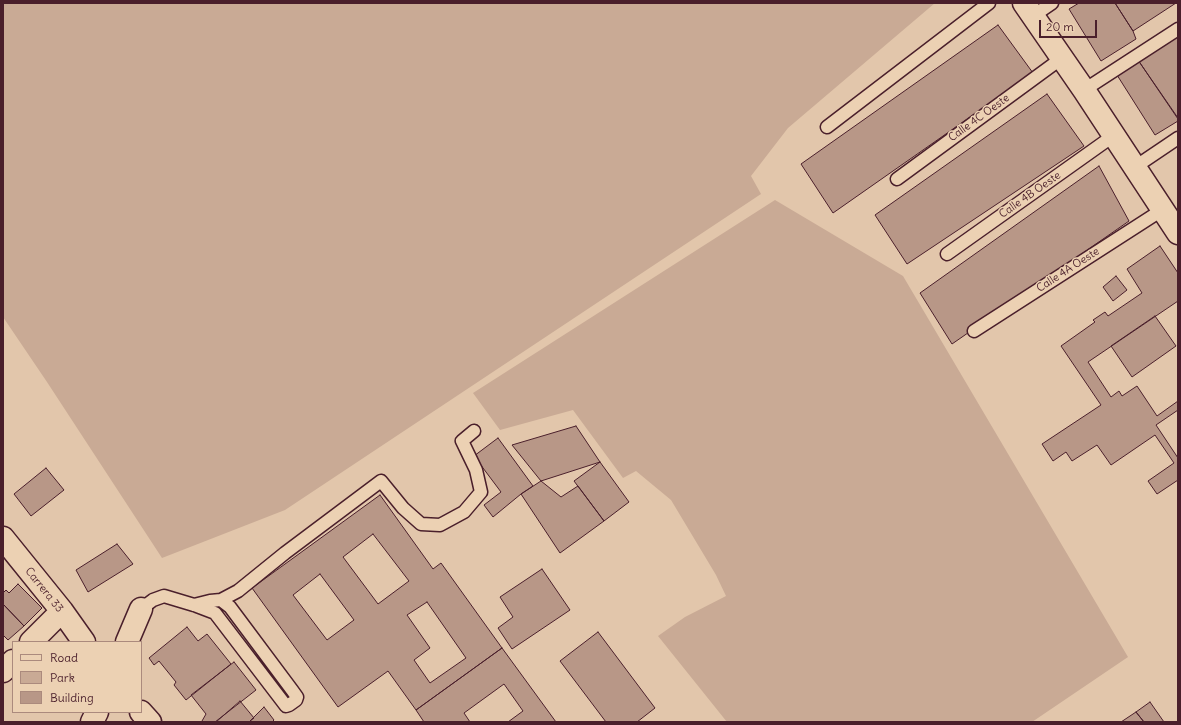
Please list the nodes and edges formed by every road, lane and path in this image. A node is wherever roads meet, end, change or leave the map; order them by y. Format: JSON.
{"nodes":[{"id":1,"x":989,"y":3,"type":"edge"},
{"id":2,"x":1052,"y":3,"type":"edge"},
{"id":3,"x":1029,"y":9,"type":"edge"},
{"id":4,"x":1178,"y":29,"type":"edge"},
{"id":5,"x":1062,"y":58,"type":"junction"},
{"id":6,"x":1084,"y":90,"type":"junction"},
{"id":7,"x":827,"y":127,"type":"dead end"},
{"id":8,"x":1114,"y":136,"type":"junction"},
{"id":9,"x":1178,"y":138,"type":"edge"},
{"id":10,"x":1135,"y":167,"type":"junction"},
{"id":11,"x":897,"y":179,"type":"dead end"},
{"id":12,"x":1162,"y":210,"type":"junction"},
{"id":13,"x":1178,"y":233,"type":"edge"},
{"id":14,"x":947,"y":254,"type":"dead end"},
{"id":15,"x":974,"y":331,"type":"dead end"},
{"id":16,"x":474,"y":431,"type":"dead end"},
{"id":17,"x":3,"y":538,"type":"edge"},
{"id":18,"x":221,"y":600,"type":"junction"},
{"id":19,"x":194,"y":605,"type":"junction"},
{"id":20,"x":141,"y":609,"type":"joint"},
{"id":21,"x":62,"y":611,"type":"junction"},
{"id":22,"x":33,"y":641,"type":"edge"},
{"id":23,"x":83,"y":641,"type":"edge"},
{"id":24,"x":127,"y":641,"type":"edge"},
{"id":25,"x":12,"y":662,"type":"edge"},
{"id":26,"x":3,"y":671,"type":"edge"},
{"id":27,"x":142,"y":713,"type":"edge"},
{"id":28,"x":150,"y":722,"type":"edge"}],
"edges":[{"from":1,"to":7,"type":"lane"},
{"from":2,"to":3,"type":"lane"},
{"from":3,"to":5,"type":"street"},
{"from":4,"to":6,"type":"lane"},
{"from":5,"to":6,"type":"street"},
{"from":5,"to":11,"type":"lane","name":"Calle 4C Oeste"},
{"from":6,"to":8,"type":"street"},
{"from":8,"to":10,"type":"street"},
{"from":8,"to":14,"type":"lane","name":"Calle 4B Oeste"},
{"from":9,"to":10,"type":"lane"},
{"from":10,"to":12,"type":"street"},
{"from":12,"to":13,"type":"street"},
{"from":12,"to":15,"type":"lane","name":"Calle 4A Oeste"},
{"from":16,"to":18,"type":"lane"},
{"from":17,"to":21,"type":"street","name":"Carrera 33"},
{"from":18,"to":19,"type":"lane"},
{"from":18,"to":19,"type":"lane"},
{"from":19,"to":20,"type":"lane"},
{"from":20,"to":24,"type":"street"},
{"from":21,"to":22,"type":"street"},
{"from":21,"to":23,"type":"street","name":"Carrera 33"},
{"from":25,"to":26,"type":"street"},
{"from":27,"to":28,"type":"street"}]}
